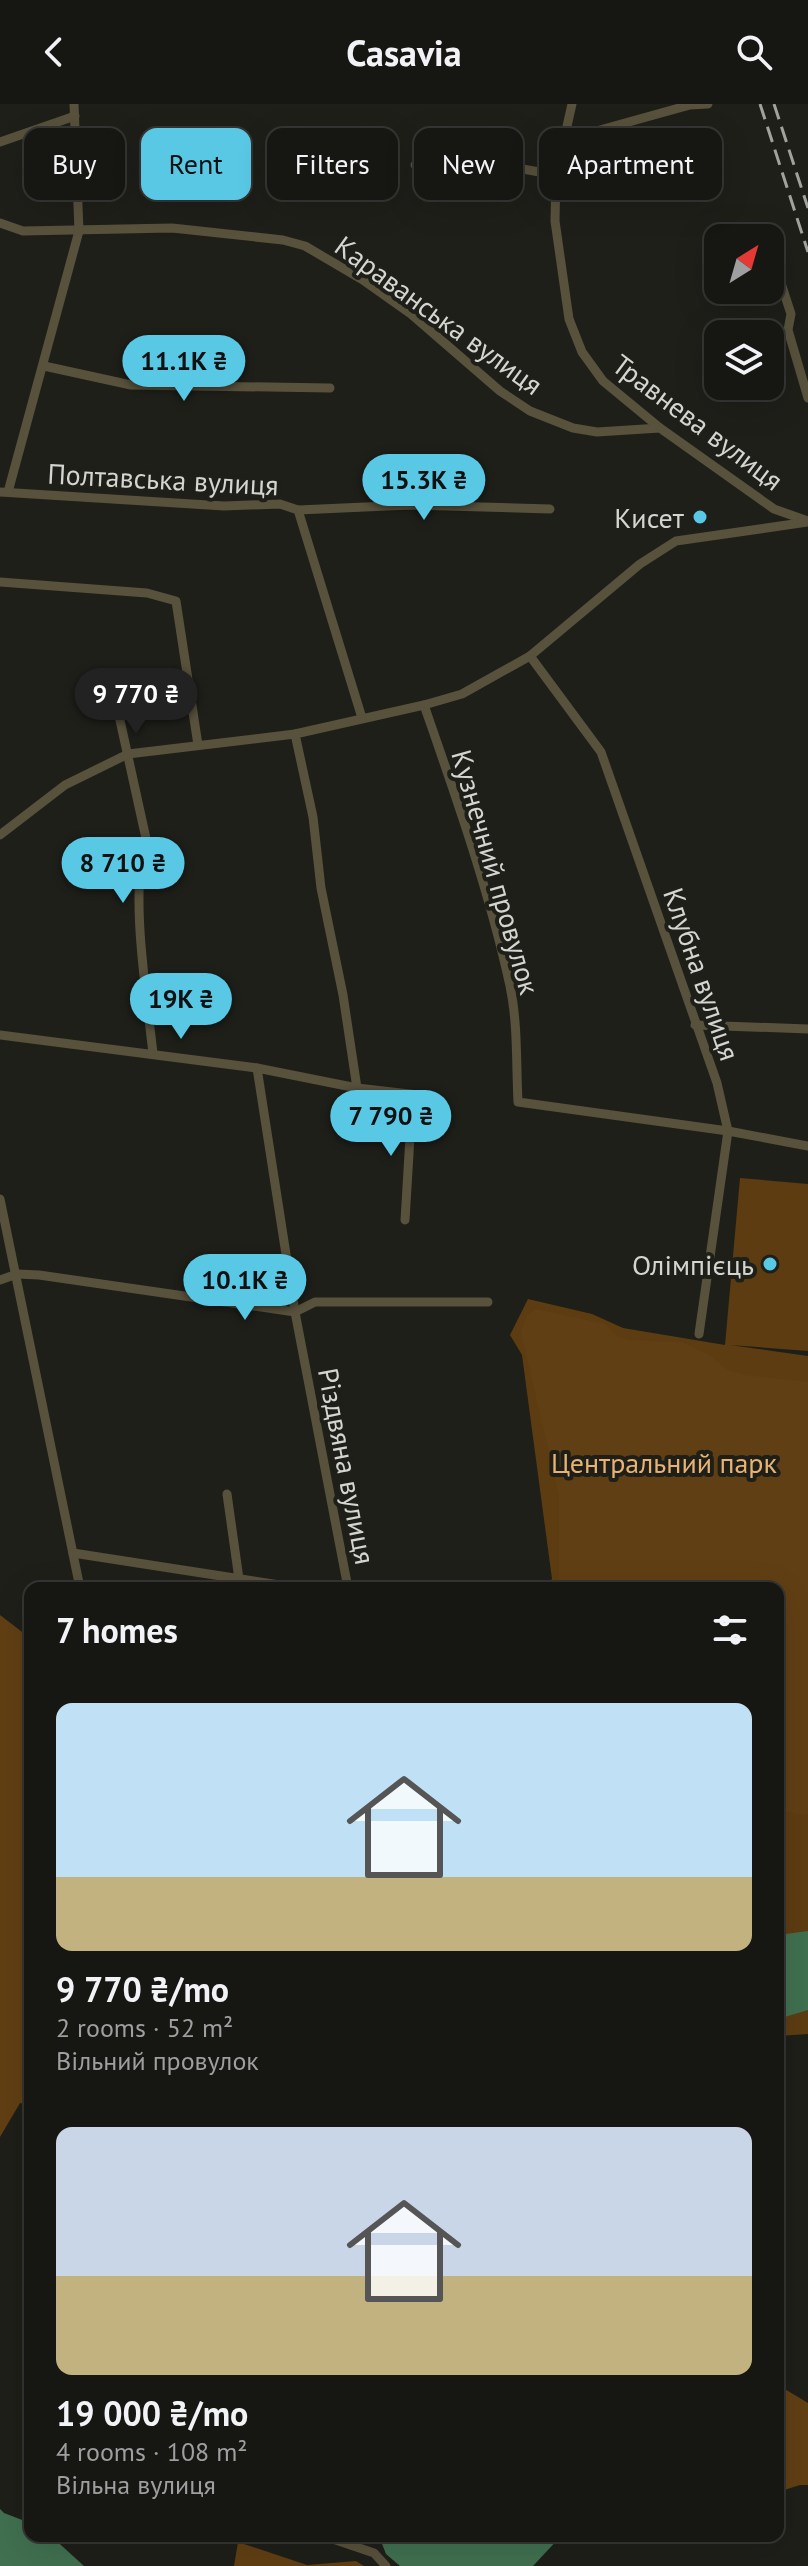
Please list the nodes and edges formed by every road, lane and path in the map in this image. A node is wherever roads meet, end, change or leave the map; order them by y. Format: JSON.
{"nodes":[{"id":1,"x":74,"y":104,"type":"edge"},
{"id":2,"x":572,"y":104,"type":"edge"},
{"id":3,"x":708,"y":104,"type":"edge"},
{"id":4,"x":692,"y":105,"type":"edge"},
{"id":5,"x":75,"y":116,"type":"junction"},
{"id":6,"x":567,"y":128,"type":"edge"},
{"id":7,"x":608,"y":128,"type":"edge"},
{"id":8,"x":0,"y":142,"type":"edge"},
{"id":9,"x":555,"y":200,"type":"edge"},
{"id":10,"x":0,"y":223,"type":"edge"},
{"id":11,"x":79,"y":231,"type":"junction"},
{"id":12,"x":784,"y":292,"type":"edge"},
{"id":13,"x":44,"y":366,"type":"junction"},
{"id":14,"x":330,"y":388,"type":"dead end"},
{"id":15,"x":808,"y":398,"type":"edge"},
{"id":16,"x":660,"y":428,"type":"junction"},
{"id":17,"x":4,"y":492,"type":"edge"},
{"id":18,"x":550,"y":509,"type":"dead end"},
{"id":19,"x":298,"y":510,"type":"junction"},
{"id":20,"x":808,"y":522,"type":"edge"},
{"id":21,"x":0,"y":582,"type":"edge"},
{"id":22,"x":530,"y":656,"type":"junction"},
{"id":23,"x":114,"y":693,"type":"dead end"},
{"id":24,"x":424,"y":705,"type":"junction"},
{"id":25,"x":362,"y":718,"type":"junction"},
{"id":26,"x":295,"y":734,"type":"junction"},
{"id":27,"x":198,"y":745,"type":"junction"},
{"id":28,"x":128,"y":754,"type":"junction"},
{"id":29,"x":0,"y":835,"type":"edge"},
{"id":30,"x":695,"y":1025,"type":"junction"},
{"id":31,"x":808,"y":1029,"type":"edge"},
{"id":32,"x":0,"y":1035,"type":"edge"},
{"id":33,"x":153,"y":1054,"type":"junction"},
{"id":34,"x":257,"y":1068,"type":"junction"},
{"id":35,"x":357,"y":1088,"type":"junction"},
{"id":36,"x":408,"y":1095,"type":"junction"},
{"id":37,"x":427,"y":1096,"type":"dead end"},
{"id":38,"x":728,"y":1131,"type":"junction"},
{"id":39,"x":808,"y":1146,"type":"edge"},
{"id":40,"x":0,"y":1199,"type":"edge"},
{"id":41,"x":405,"y":1220,"type":"dead end"},
{"id":42,"x":17,"y":1274,"type":"junction"},
{"id":43,"x":0,"y":1280,"type":"edge"},
{"id":44,"x":488,"y":1302,"type":"dead end"},
{"id":45,"x":295,"y":1312,"type":"junction"},
{"id":46,"x":699,"y":1334,"type":"dead end"},
{"id":47,"x":227,"y":1494,"type":"dead end"},
{"id":48,"x":73,"y":1553,"type":"junction"},
{"id":49,"x":239,"y":1579,"type":"junction"},
{"id":50,"x":79,"y":1582,"type":"edge"},
{"id":51,"x":259,"y":1582,"type":"edge"},
{"id":52,"x":347,"y":1582,"type":"edge"},
{"id":53,"x":342,"y":2542,"type":"edge"},
{"id":54,"x":386,"y":2566,"type":"edge"}],
"edges":[{"from":1,"to":5,"type":"street"},
{"from":2,"to":6,"type":"street","name":"Травнева вулиця"},
{"from":3,"to":4,"type":"street"},
{"from":4,"to":7,"type":"street"},
{"from":5,"to":8,"type":"street"},
{"from":5,"to":11,"type":"street"},
{"from":9,"to":16,"type":"street","name":"Травнева вулиця"},
{"from":10,"to":11,"type":"street","name":"Караванська вулиця"},
{"from":11,"to":13,"type":"street"},
{"from":11,"to":16,"type":"street","name":"Караванська вулиця"},
{"from":12,"to":15,"type":"street"},
{"from":13,"to":14,"type":"street"},
{"from":13,"to":17,"type":"street"},
{"from":16,"to":20,"type":"street","name":"Травнева вулиця"},
{"from":17,"to":19,"type":"street","name":"Полтавська вулиця"},
{"from":18,"to":19,"type":"street"},
{"from":19,"to":25,"type":"street","name":"Полтавська вулиця"},
{"from":20,"to":22,"type":"street"},
{"from":21,"to":27,"type":"street"},
{"from":22,"to":24,"type":"street"},
{"from":22,"to":30,"type":"street","name":"Клубна вулиця"},
{"from":23,"to":28,"type":"street"},
{"from":24,"to":25,"type":"street"},
{"from":24,"to":38,"type":"street","name":"Кузнечний провулок"},
{"from":25,"to":26,"type":"street"},
{"from":26,"to":27,"type":"street"},
{"from":26,"to":35,"type":"street"},
{"from":27,"to":28,"type":"street"},
{"from":28,"to":29,"type":"street"},
{"from":28,"to":33,"type":"street"},
{"from":30,"to":31,"type":"street"},
{"from":30,"to":38,"type":"street","name":"Клубна вулиця"},
{"from":32,"to":33,"type":"street"},
{"from":33,"to":34,"type":"street"},
{"from":34,"to":35,"type":"street"},
{"from":34,"to":45,"type":"street","name":"Різдвяна вулиця"},
{"from":35,"to":36,"type":"street"},
{"from":36,"to":37,"type":"street"},
{"from":36,"to":41,"type":"street"},
{"from":38,"to":39,"type":"street"},
{"from":38,"to":46,"type":"street","name":"Клубна вулиця"},
{"from":40,"to":42,"type":"street"},
{"from":42,"to":43,"type":"street"},
{"from":42,"to":45,"type":"street"},
{"from":42,"to":48,"type":"street"},
{"from":44,"to":45,"type":"street"},
{"from":45,"to":52,"type":"street","name":"Різдвяна вулиця"},
{"from":47,"to":49,"type":"street"},
{"from":48,"to":49,"type":"street"},
{"from":48,"to":50,"type":"street"},
{"from":49,"to":51,"type":"street"},
{"from":53,"to":54,"type":"street"}]}
